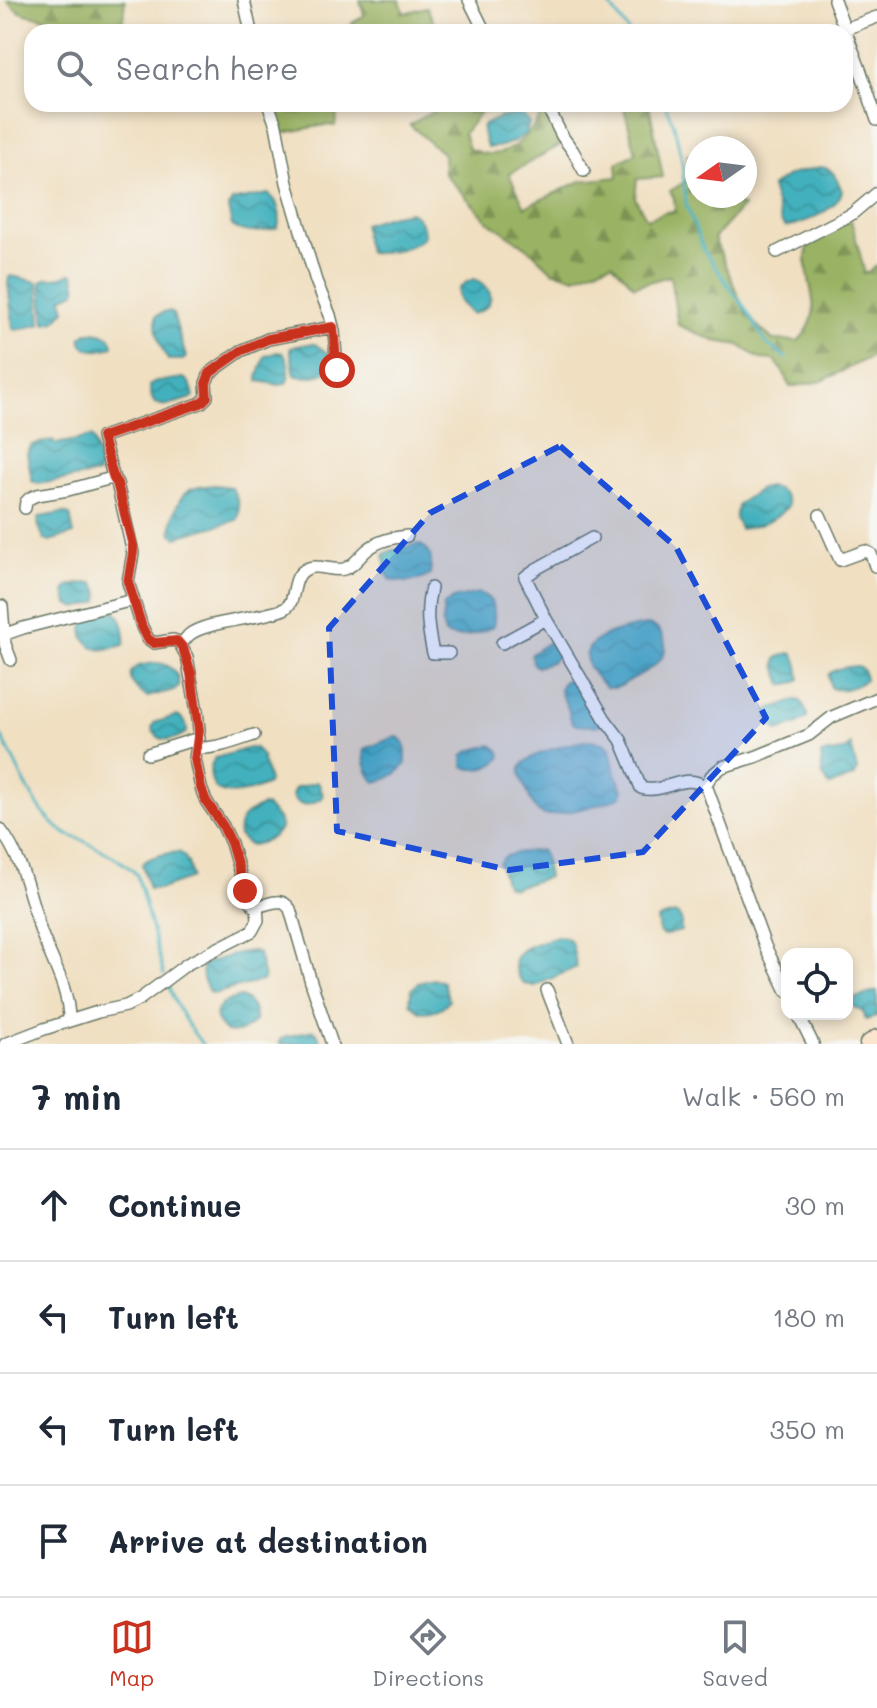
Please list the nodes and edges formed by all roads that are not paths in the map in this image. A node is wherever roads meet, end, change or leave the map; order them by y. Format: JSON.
{"nodes":[{"id":1,"x":244,"y":0,"type":"edge"},
{"id":2,"x":469,"y":0,"type":"edge"},
{"id":3,"x":834,"y":0,"type":"edge"},
{"id":4,"x":877,"y":17,"type":"edge"},
{"id":5,"x":249,"y":24,"type":"edge"},
{"id":6,"x":481,"y":24,"type":"edge"},
{"id":7,"x":843,"y":24,"type":"edge"},
{"id":8,"x":853,"y":26,"type":"edge"},
{"id":9,"x":853,"y":52,"type":"edge"},
{"id":10,"x":271,"y":112,"type":"edge"},
{"id":11,"x":550,"y":112,"type":"edge"},
{"id":12,"x":877,"y":120,"type":"edge"},
{"id":13,"x":584,"y":171,"type":"dead end"},
{"id":14,"x":877,"y":193,"type":"edge"},
{"id":15,"x":777,"y":252,"type":"dead end"},
{"id":16,"x":333,"y":327,"type":"junction"},
{"id":17,"x":337,"y":370,"type":"dead end"},
{"id":18,"x":114,"y":479,"type":"junction"},
{"id":19,"x":25,"y":508,"type":"dead end"},
{"id":20,"x":820,"y":515,"type":"dead end"},
{"id":21,"x":407,"y":536,"type":"dead end"},
{"id":22,"x":592,"y":538,"type":"dead end"},
{"id":23,"x":875,"y":566,"type":"edge"},
{"id":24,"x":431,"y":588,"type":"dead end"},
{"id":25,"x":133,"y":600,"type":"junction"},
{"id":26,"x":2,"y":606,"type":"edge"},
{"id":27,"x":546,"y":619,"type":"junction"},
{"id":28,"x":2,"y":636,"type":"edge"},
{"id":29,"x":502,"y":643,"type":"dead end"},
{"id":30,"x":181,"y":644,"type":"junction"},
{"id":31,"x":449,"y":653,"type":"dead end"},
{"id":32,"x":11,"y":660,"type":"dead end"},
{"id":33,"x":877,"y":698,"type":"edge"},
{"id":34,"x":254,"y":735,"type":"dead end"},
{"id":35,"x":198,"y":743,"type":"junction"},
{"id":36,"x":148,"y":754,"type":"dead end"},
{"id":37,"x":705,"y":786,"type":"junction"},
{"id":38,"x":0,"y":829,"type":"edge"},
{"id":39,"x":257,"y":906,"type":"junction"},
{"id":40,"x":781,"y":979,"type":"edge"},
{"id":41,"x":547,"y":990,"type":"dead end"},
{"id":42,"x":69,"y":1020,"type":"junction"},
{"id":43,"x":801,"y":1020,"type":"edge"},
{"id":44,"x":877,"y":1038,"type":"edge"},
{"id":45,"x":5,"y":1044,"type":"edge"},
{"id":46,"x":332,"y":1044,"type":"edge"},
{"id":47,"x":568,"y":1044,"type":"edge"},
{"id":48,"x":813,"y":1044,"type":"edge"},
{"id":49,"x":868,"y":1044,"type":"edge"}],
"edges":[{"from":1,"to":5,"type":"street"},
{"from":2,"to":6,"type":"street"},
{"from":3,"to":7,"type":"street"},
{"from":4,"to":8,"type":"street"},
{"from":9,"to":12,"type":"street"},
{"from":10,"to":16,"type":"street"},
{"from":11,"to":13,"type":"street"},
{"from":14,"to":15,"type":"street"},
{"from":16,"to":17,"type":"street"},
{"from":16,"to":18,"type":"street"},
{"from":18,"to":19,"type":"street"},
{"from":18,"to":25,"type":"street"},
{"from":20,"to":23,"type":"street"},
{"from":21,"to":30,"type":"street"},
{"from":22,"to":27,"type":"street"},
{"from":24,"to":31,"type":"street"},
{"from":25,"to":28,"type":"street"},
{"from":25,"to":30,"type":"street"},
{"from":26,"to":28,"type":"street"},
{"from":27,"to":29,"type":"street"},
{"from":27,"to":37,"type":"street"},
{"from":28,"to":32,"type":"street"},
{"from":30,"to":35,"type":"street"},
{"from":33,"to":37,"type":"street"},
{"from":34,"to":35,"type":"street"},
{"from":35,"to":36,"type":"street"},
{"from":35,"to":39,"type":"street"},
{"from":37,"to":40,"type":"street"},
{"from":38,"to":42,"type":"street"},
{"from":39,"to":42,"type":"street"},
{"from":39,"to":46,"type":"street"},
{"from":41,"to":47,"type":"street"},
{"from":42,"to":45,"type":"street"},
{"from":43,"to":48,"type":"street"},
{"from":44,"to":49,"type":"main road"}]}
